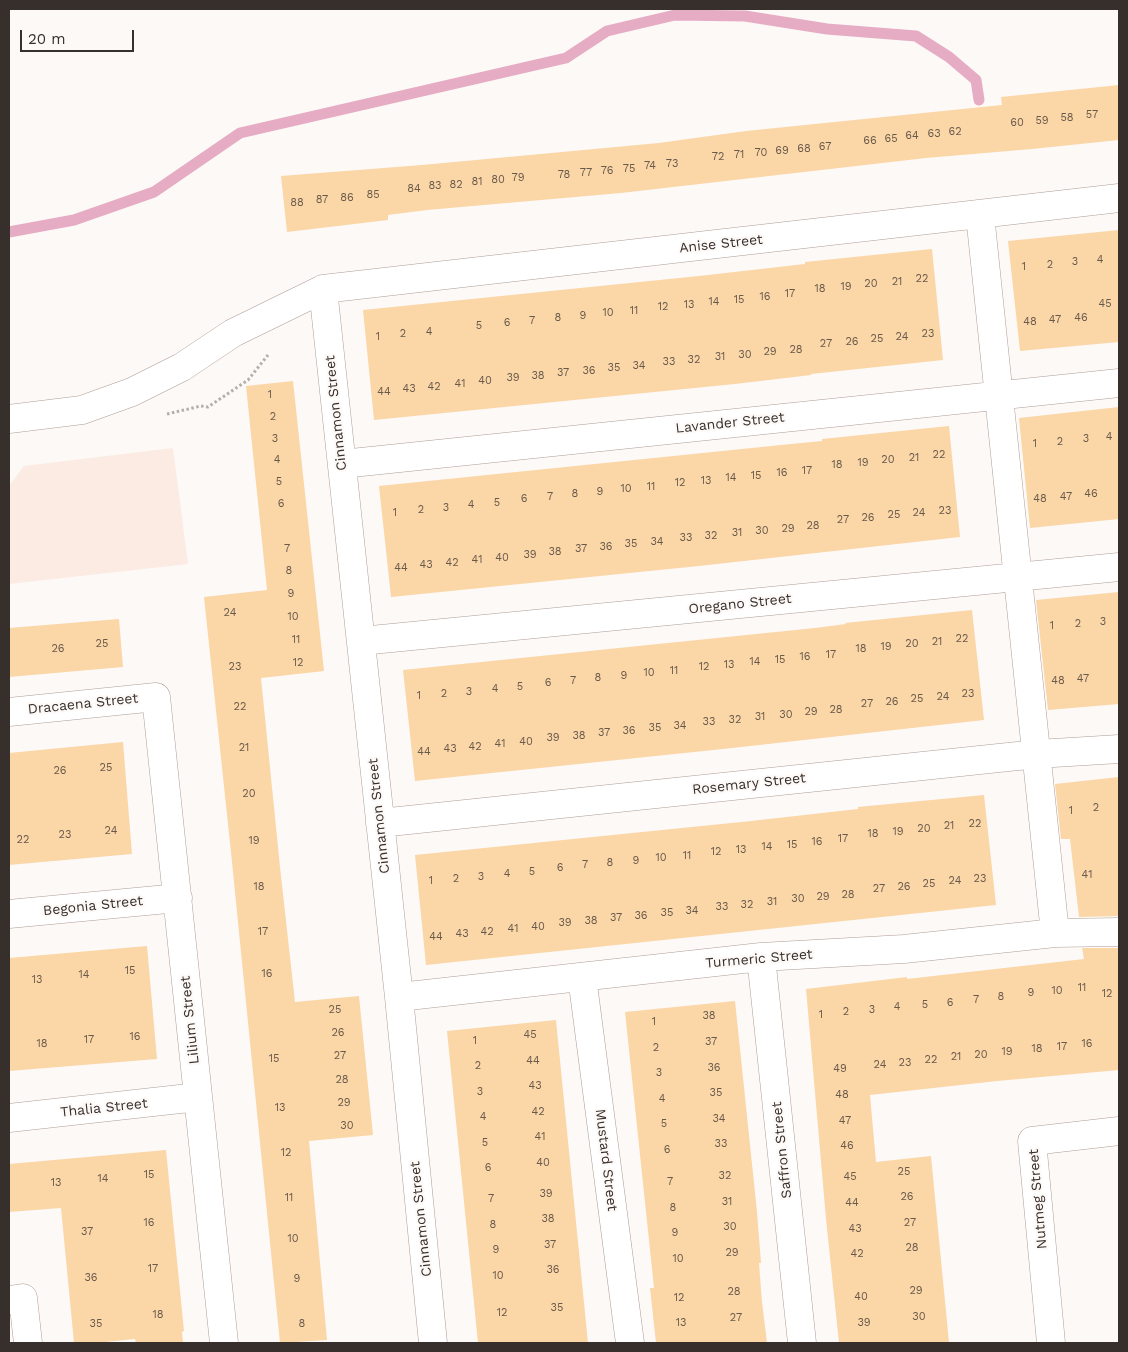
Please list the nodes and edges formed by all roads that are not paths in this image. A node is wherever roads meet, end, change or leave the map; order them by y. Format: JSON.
{"nodes":[{"id":1,"x":1119,"y":198,"type":"edge"},
{"id":2,"x":980,"y":215,"type":"junction"},
{"id":3,"x":323,"y":289,"type":"junction"},
{"id":4,"x":1119,"y":383,"type":"edge"},
{"id":5,"x":998,"y":396,"type":"junction"},
{"id":6,"x":9,"y":419,"type":"edge"},
{"id":7,"x":342,"y":464,"type":"junction"},
{"id":8,"x":1119,"y":567,"type":"edge"},
{"id":9,"x":1018,"y":576,"type":"junction"},
{"id":10,"x":361,"y":641,"type":"junction"},
{"id":11,"x":156,"y":697,"type":"joint"},
{"id":12,"x":9,"y":712,"type":"edge"},
{"id":13,"x":1119,"y":749,"type":"edge"},
{"id":14,"x":1038,"y":754,"type":"junction"},
{"id":15,"x":380,"y":823,"type":"junction"},
{"id":16,"x":178,"y":898,"type":"junction"},
{"id":17,"x":9,"y":914,"type":"edge"},
{"id":18,"x":1119,"y":932,"type":"edge"},
{"id":19,"x":1055,"y":933,"type":"junction"},
{"id":20,"x":762,"y":957,"type":"junction"},
{"id":21,"x":582,"y":977,"type":"junction"},
{"id":22,"x":399,"y":997,"type":"junction"},
{"id":23,"x":198,"y":1097,"type":"junction"},
{"id":24,"x":9,"y":1118,"type":"edge"},
{"id":25,"x":1119,"y":1131,"type":"edge"},
{"id":26,"x":9,"y":1300,"type":"edge"},
{"id":27,"x":28,"y":1343,"type":"edge"},
{"id":28,"x":224,"y":1343,"type":"edge"},
{"id":29,"x":434,"y":1343,"type":"edge"},
{"id":30,"x":630,"y":1343,"type":"edge"},
{"id":31,"x":802,"y":1343,"type":"edge"},
{"id":32,"x":1051,"y":1343,"type":"edge"}],
"edges":[{"from":1,"to":2,"type":"street","name":"Anise Street"},
{"from":2,"to":3,"type":"street","name":"Anise Street"},
{"from":2,"to":5,"type":"street"},
{"from":3,"to":6,"type":"street","name":"Anise Street"},
{"from":3,"to":7,"type":"street","name":"Cinnamon Street"},
{"from":4,"to":5,"type":"street","name":"Lavander Street"},
{"from":5,"to":7,"type":"street","name":"Lavander Street"},
{"from":5,"to":9,"type":"street"},
{"from":7,"to":10,"type":"street","name":"Cinnamon Street"},
{"from":8,"to":9,"type":"street","name":"Oregano Street"},
{"from":9,"to":10,"type":"street","name":"Oregano Street"},
{"from":9,"to":14,"type":"street"},
{"from":10,"to":15,"type":"street","name":"Cinnamon Street"},
{"from":11,"to":12,"type":"street","name":"Dracaena Street"},
{"from":11,"to":16,"type":"street","name":"Lilium Street"},
{"from":13,"to":14,"type":"street","name":"Rosemary Street"},
{"from":14,"to":15,"type":"street","name":"Rosemary Street"},
{"from":14,"to":19,"type":"street"},
{"from":15,"to":22,"type":"street","name":"Cinnamon Street"},
{"from":16,"to":17,"type":"street","name":"Begonia Street"},
{"from":16,"to":23,"type":"street","name":"Lilium Street"},
{"from":18,"to":19,"type":"street","name":"Turmeric Street"},
{"from":19,"to":20,"type":"street","name":"Turmeric Street"},
{"from":20,"to":21,"type":"street","name":"Turmeric Street"},
{"from":20,"to":31,"type":"street","name":"Saffron Street"},
{"from":21,"to":22,"type":"street","name":"Turmeric Street"},
{"from":21,"to":30,"type":"street","name":"Mustard Street"},
{"from":22,"to":29,"type":"street","name":"Cinnamon Street"},
{"from":23,"to":24,"type":"street","name":"Thalia Street"},
{"from":23,"to":28,"type":"street","name":"Lilium Street"},
{"from":25,"to":32,"type":"street","name":"Nutmeg Street"},
{"from":26,"to":27,"type":"street"}]}
